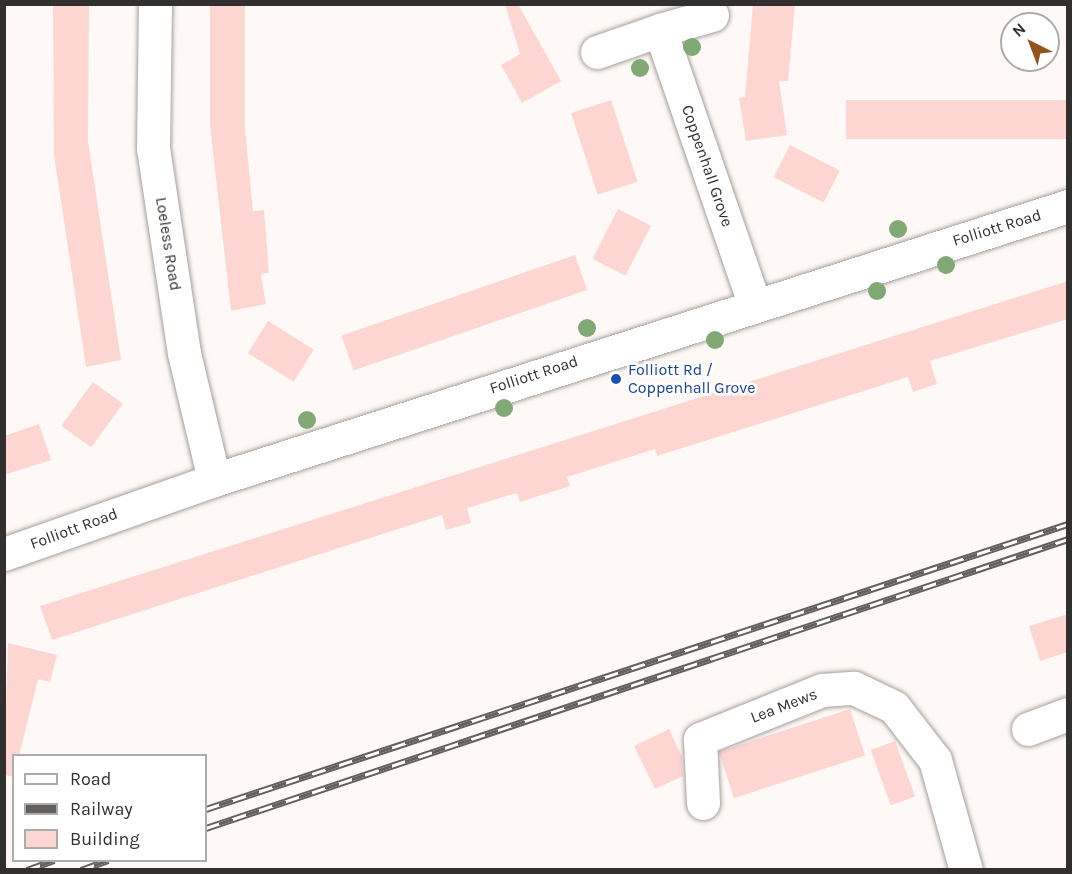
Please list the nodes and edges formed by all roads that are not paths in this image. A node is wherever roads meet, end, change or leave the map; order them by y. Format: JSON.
{"nodes":[{"id":1,"x":155,"y":4,"type":"edge"},
{"id":2,"x":712,"y":15,"type":"dead end"},
{"id":3,"x":660,"y":30,"type":"junction"},
{"id":4,"x":597,"y":52,"type":"dead end"},
{"id":5,"x":1068,"y":206,"type":"edge"},
{"id":6,"x":754,"y":303,"type":"junction"},
{"id":7,"x":214,"y":480,"type":"junction"},
{"id":8,"x":4,"y":554,"type":"edge"},
{"id":9,"x":1068,"y":714,"type":"edge"},
{"id":10,"x":1028,"y":729,"type":"dead end"},
{"id":11,"x":703,"y":802,"type":"dead end"},
{"id":12,"x":966,"y":870,"type":"edge"}],
"edges":[{"from":1,"to":7,"type":"street","name":"Loeless Road"},
{"from":2,"to":3,"type":"street"},
{"from":3,"to":4,"type":"street"},
{"from":3,"to":6,"type":"street","name":"Coppenhall Grove"},
{"from":5,"to":6,"type":"street","name":"Folliott Road"},
{"from":6,"to":7,"type":"street","name":"Folliott Road"},
{"from":7,"to":8,"type":"street","name":"Folliott Road"},
{"from":9,"to":10,"type":"street"},
{"from":11,"to":12,"type":"street","name":"Lea Mews"}]}
